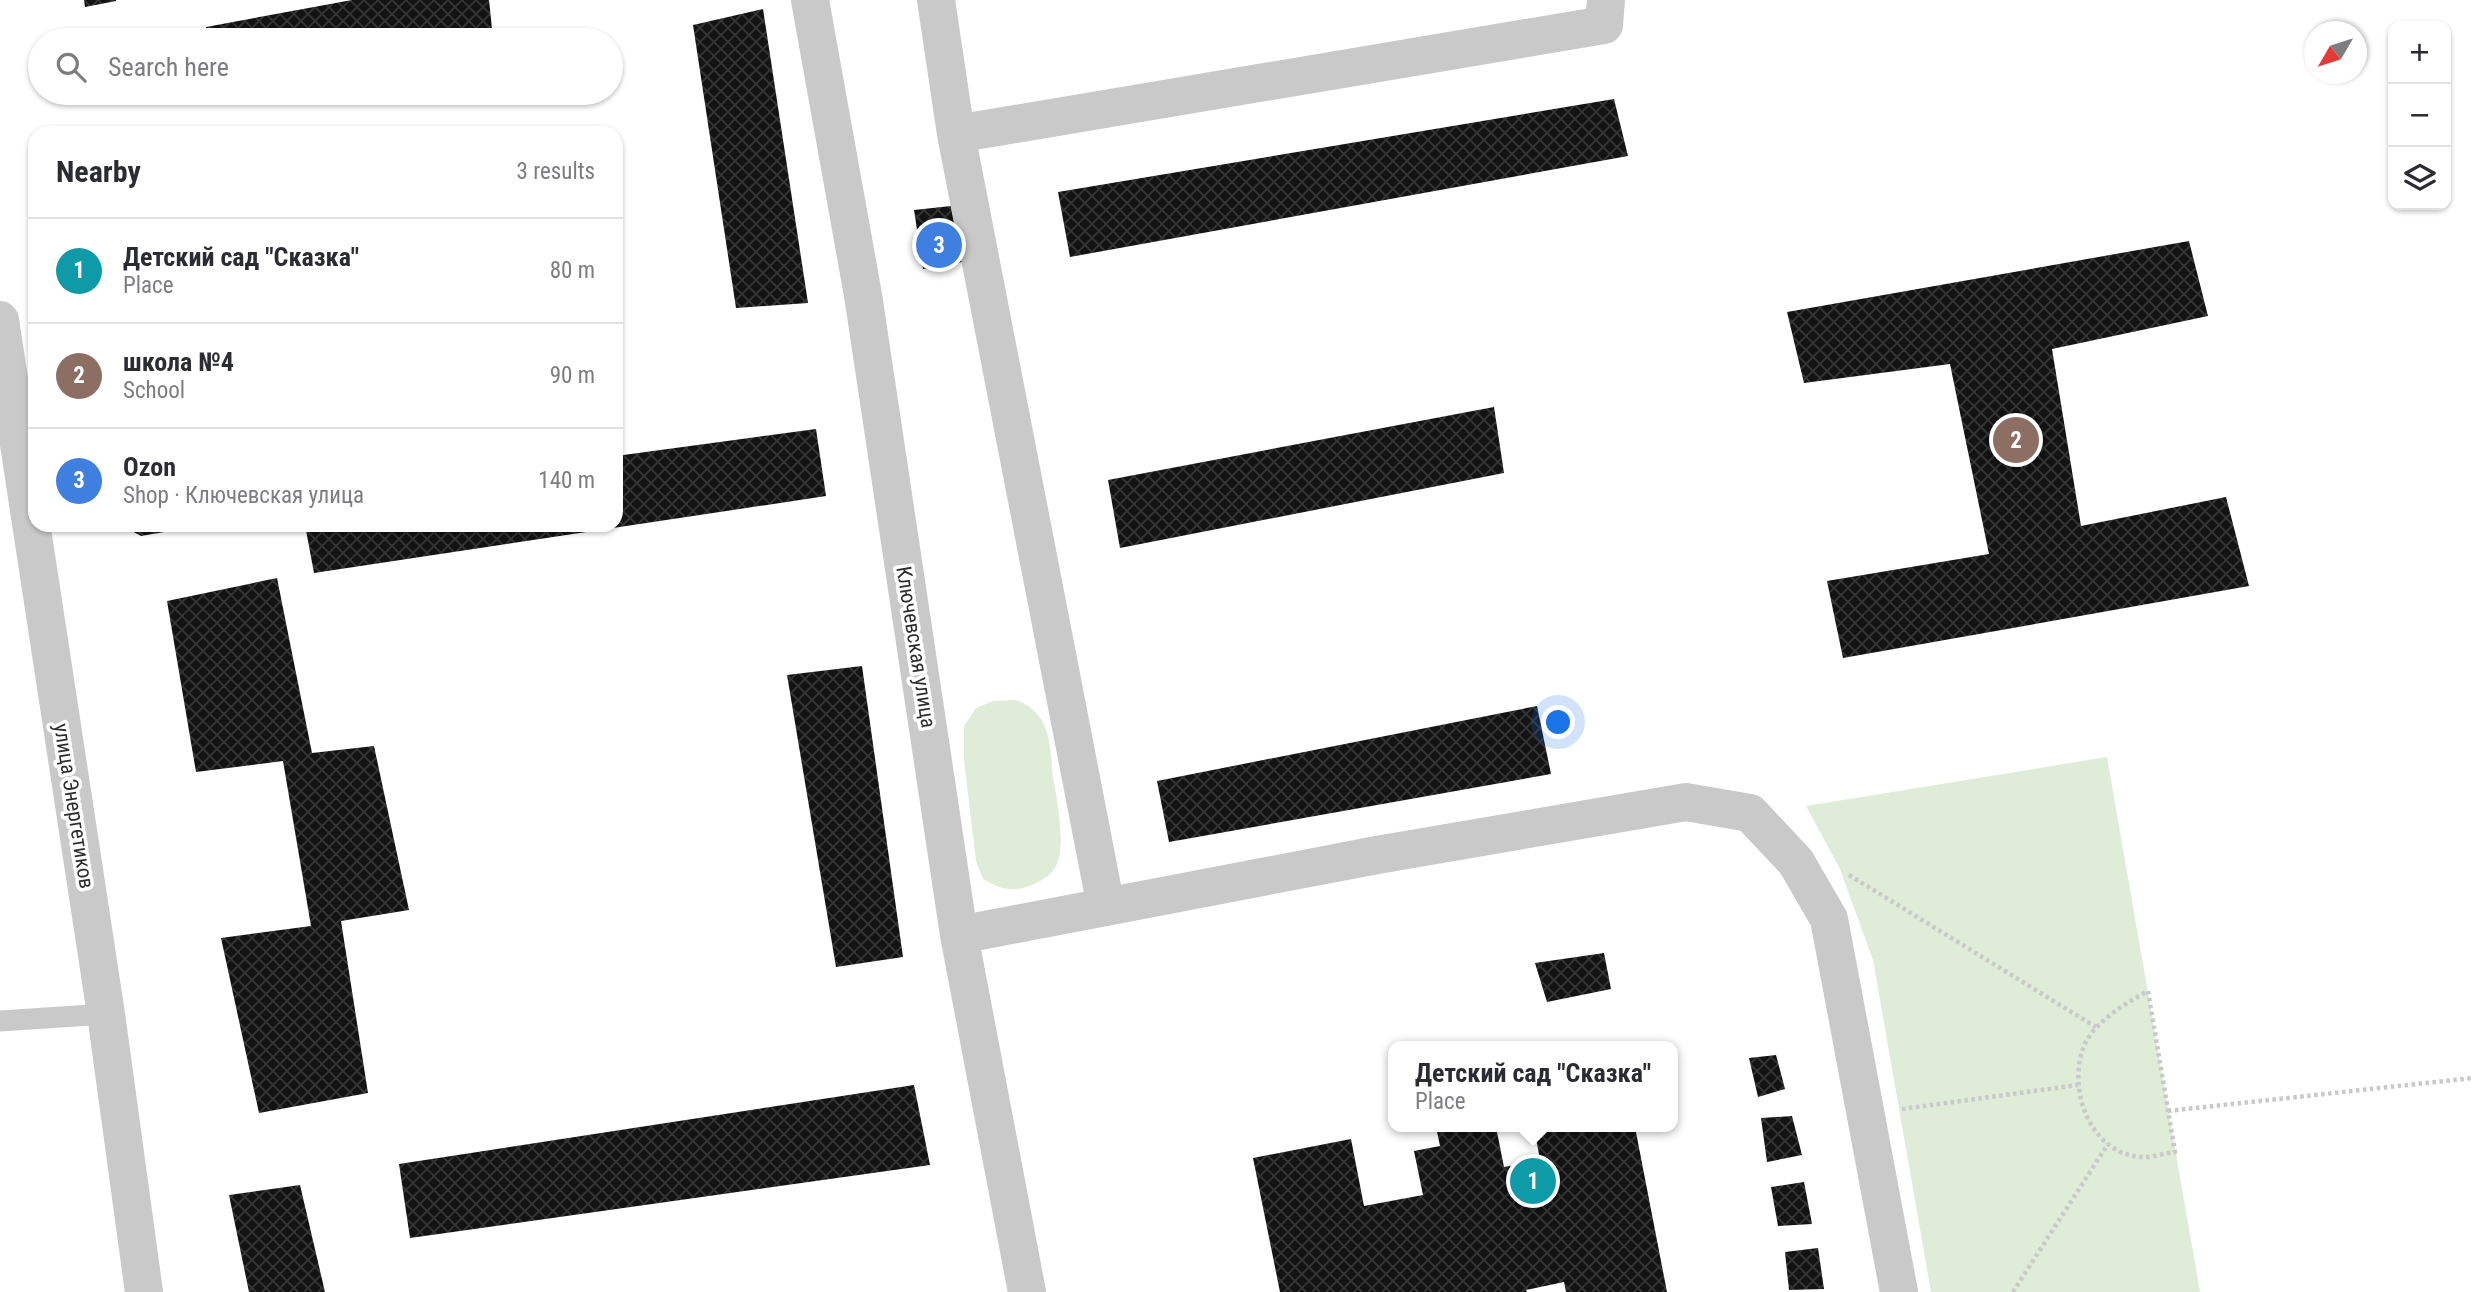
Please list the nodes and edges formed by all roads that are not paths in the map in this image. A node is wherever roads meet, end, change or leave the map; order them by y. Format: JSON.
{"nodes":[{"id":1,"x":810,"y":0,"type":"edge"},
{"id":2,"x":936,"y":0,"type":"edge"},
{"id":3,"x":1606,"y":0,"type":"edge"},
{"id":4,"x":956,"y":134,"type":"junction"},
{"id":5,"x":0,"y":320,"type":"edge"},
{"id":6,"x":28,"y":503,"type":"edge"},
{"id":7,"x":32,"y":532,"type":"edge"},
{"id":8,"x":1105,"y":907,"type":"junction"},
{"id":9,"x":959,"y":935,"type":"junction"},
{"id":10,"x":106,"y":1014,"type":"junction"},
{"id":11,"x":0,"y":1021,"type":"edge"},
{"id":12,"x":144,"y":1292,"type":"edge"},
{"id":13,"x":1027,"y":1292,"type":"edge"},
{"id":14,"x":1899,"y":1292,"type":"edge"}],
"edges":[{"from":1,"to":9,"type":"street","name":"Ключевская улица"},
{"from":2,"to":4,"type":"street"},
{"from":3,"to":4,"type":"street"},
{"from":4,"to":8,"type":"street"},
{"from":5,"to":6,"type":"street","name":"улица Энергетиков"},
{"from":7,"to":10,"type":"street","name":"улица Энергетиков"},
{"from":8,"to":9,"type":"street"},
{"from":8,"to":14,"type":"street"},
{"from":9,"to":13,"type":"street","name":"Ключевская улица"},
{"from":10,"to":11,"type":"lane"},
{"from":10,"to":12,"type":"street","name":"улица Энергетиков"}]}
